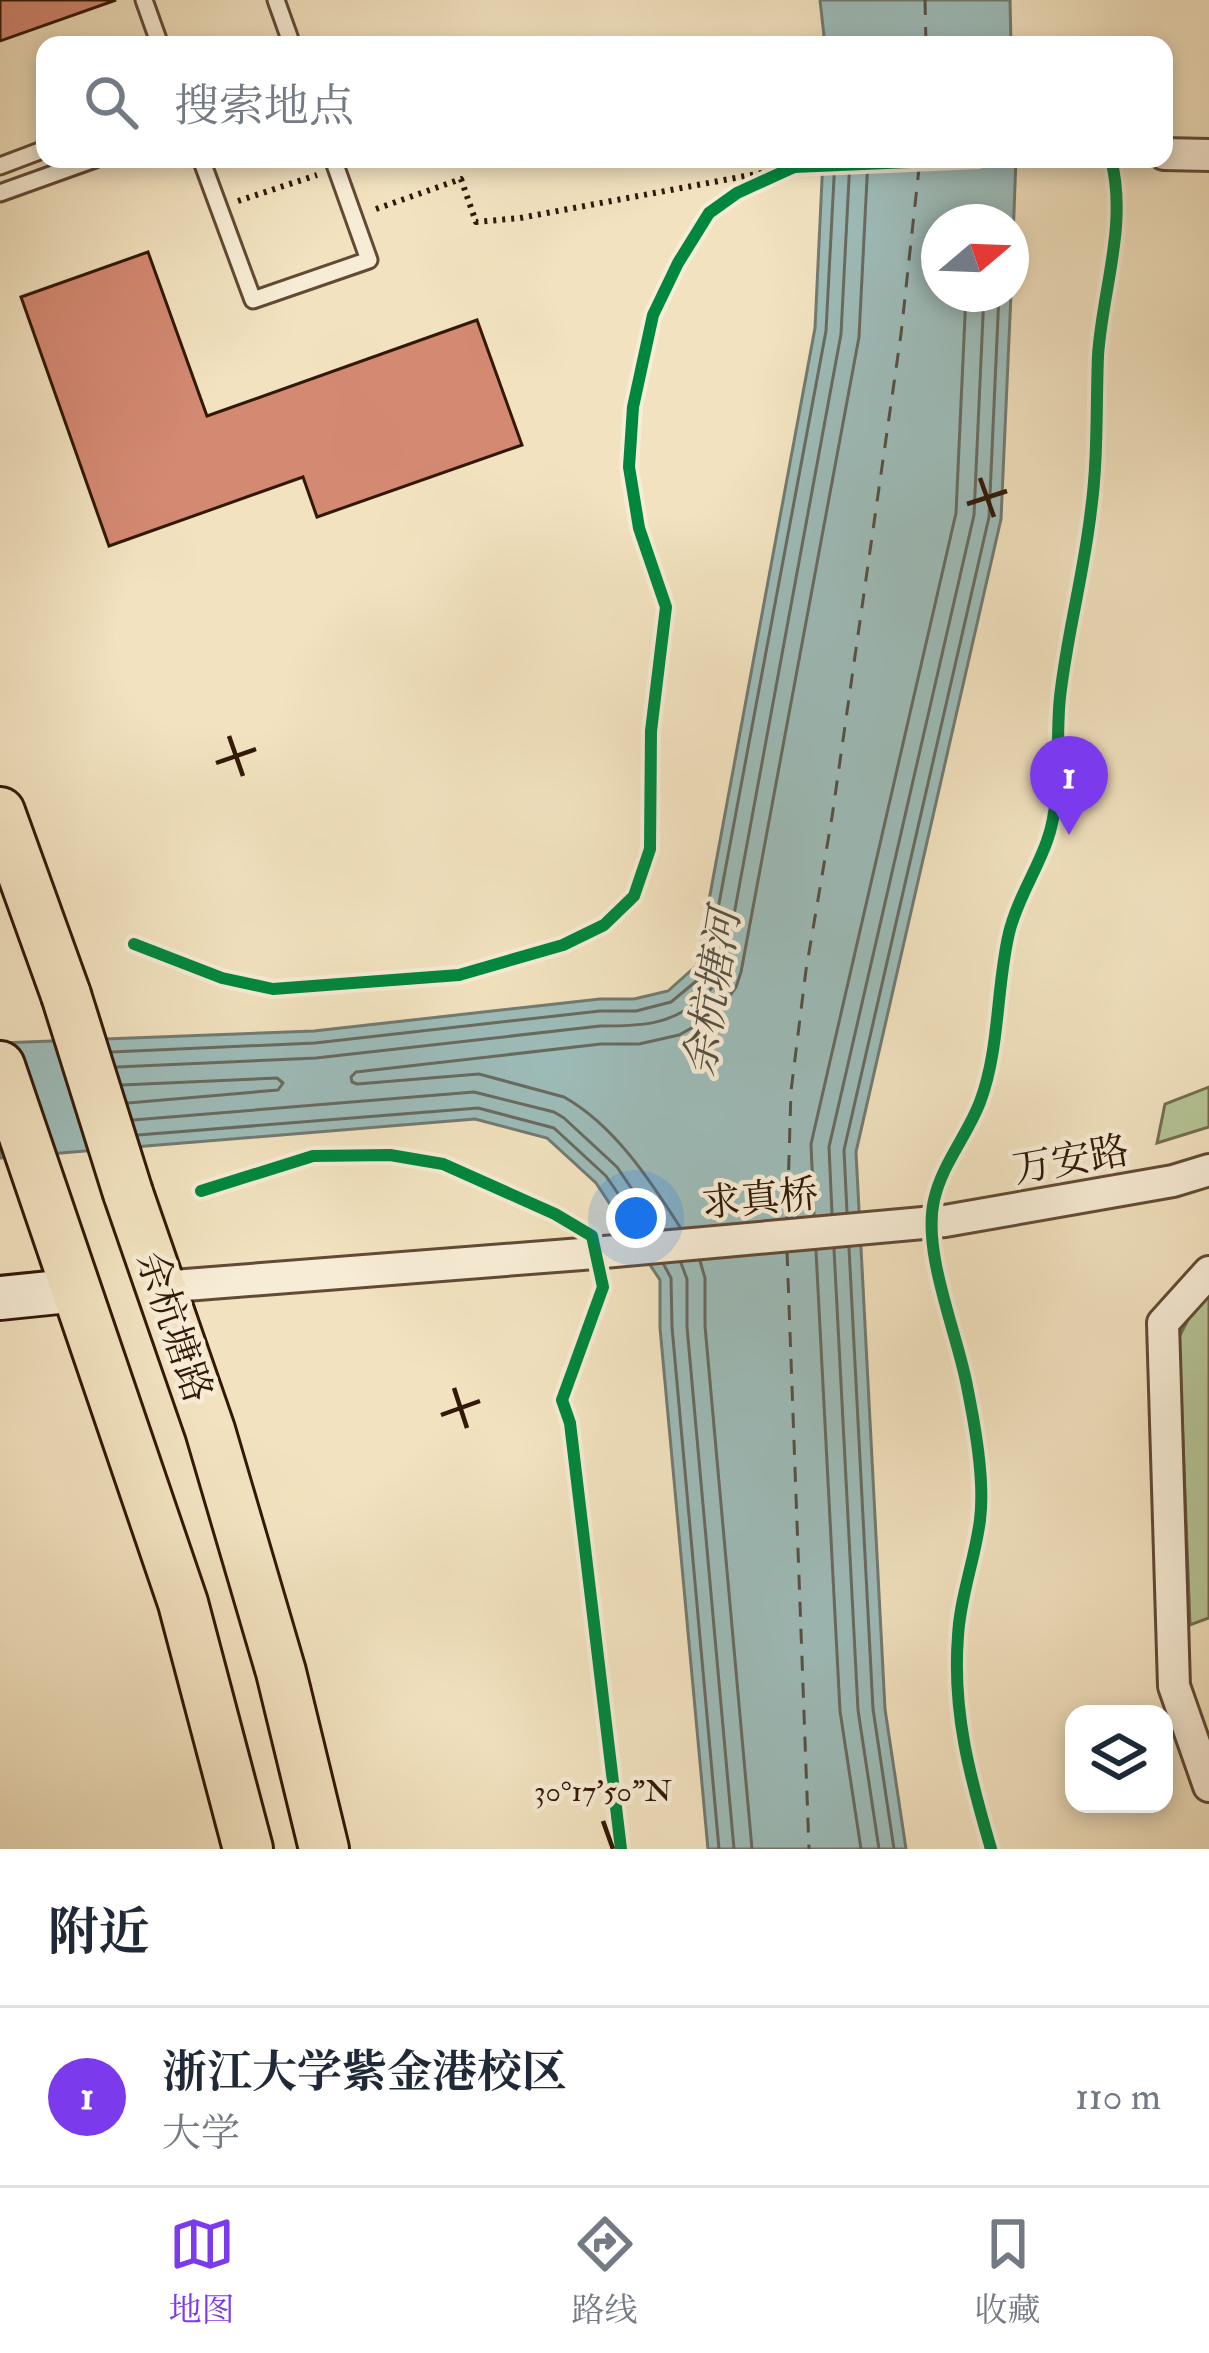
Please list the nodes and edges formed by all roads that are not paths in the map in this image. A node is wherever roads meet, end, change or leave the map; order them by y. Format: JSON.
{"nodes":[{"id":1,"x":144,"y":0,"type":"edge"},
{"id":2,"x":276,"y":0,"type":"edge"},
{"id":3,"x":157,"y":36,"type":"edge"},
{"id":4,"x":289,"y":36,"type":"edge"},
{"id":5,"x":36,"y":152,"type":"edge"},
{"id":6,"x":1173,"y":154,"type":"edge"},
{"id":7,"x":1209,"y":155,"type":"edge"},
{"id":8,"x":0,"y":166,"type":"edge"},
{"id":9,"x":70,"y":168,"type":"edge"},
{"id":10,"x":204,"y":168,"type":"edge"},
{"id":11,"x":335,"y":168,"type":"edge"},
{"id":12,"x":0,"y":193,"type":"edge"},
{"id":13,"x":0,"y":812,"type":"edge"},
{"id":14,"x":0,"y":1066,"type":"edge"},
{"id":15,"x":1209,"y":1170,"type":"edge"},
{"id":16,"x":945,"y":1221,"type":"joint"},
{"id":17,"x":1209,"y":1272,"type":"edge"},
{"id":18,"x":160,"y":1287,"type":"junction"},
{"id":19,"x":78,"y":1290,"type":"junction"},
{"id":20,"x":0,"y":1298,"type":"edge"},
{"id":21,"x":1209,"y":1786,"type":"edge"},
{"id":22,"x":248,"y":1849,"type":"edge"},
{"id":23,"x":324,"y":1849,"type":"edge"}],
"edges":[{"from":1,"to":3,"type":"lane"},
{"from":2,"to":4,"type":"lane"},
{"from":5,"to":8,"type":"lane"},
{"from":6,"to":7,"type":"street"},
{"from":9,"to":12,"type":"lane"},
{"from":10,"to":11,"type":"lane"},
{"from":13,"to":18,"type":"main road","name":"余杭塘路","bridge":true},
{"from":14,"to":19,"type":"main road","name":"余杭塘路"},
{"from":15,"to":16,"type":"street","name":"万安路"},
{"from":16,"to":18,"type":"street","name":"求真桥"},
{"from":17,"to":21,"type":"street"},
{"from":18,"to":23,"type":"main road","name":"余杭塘路"},
{"from":19,"to":20,"type":"street"},
{"from":19,"to":22,"type":"main road","name":"余杭塘路"}]}
